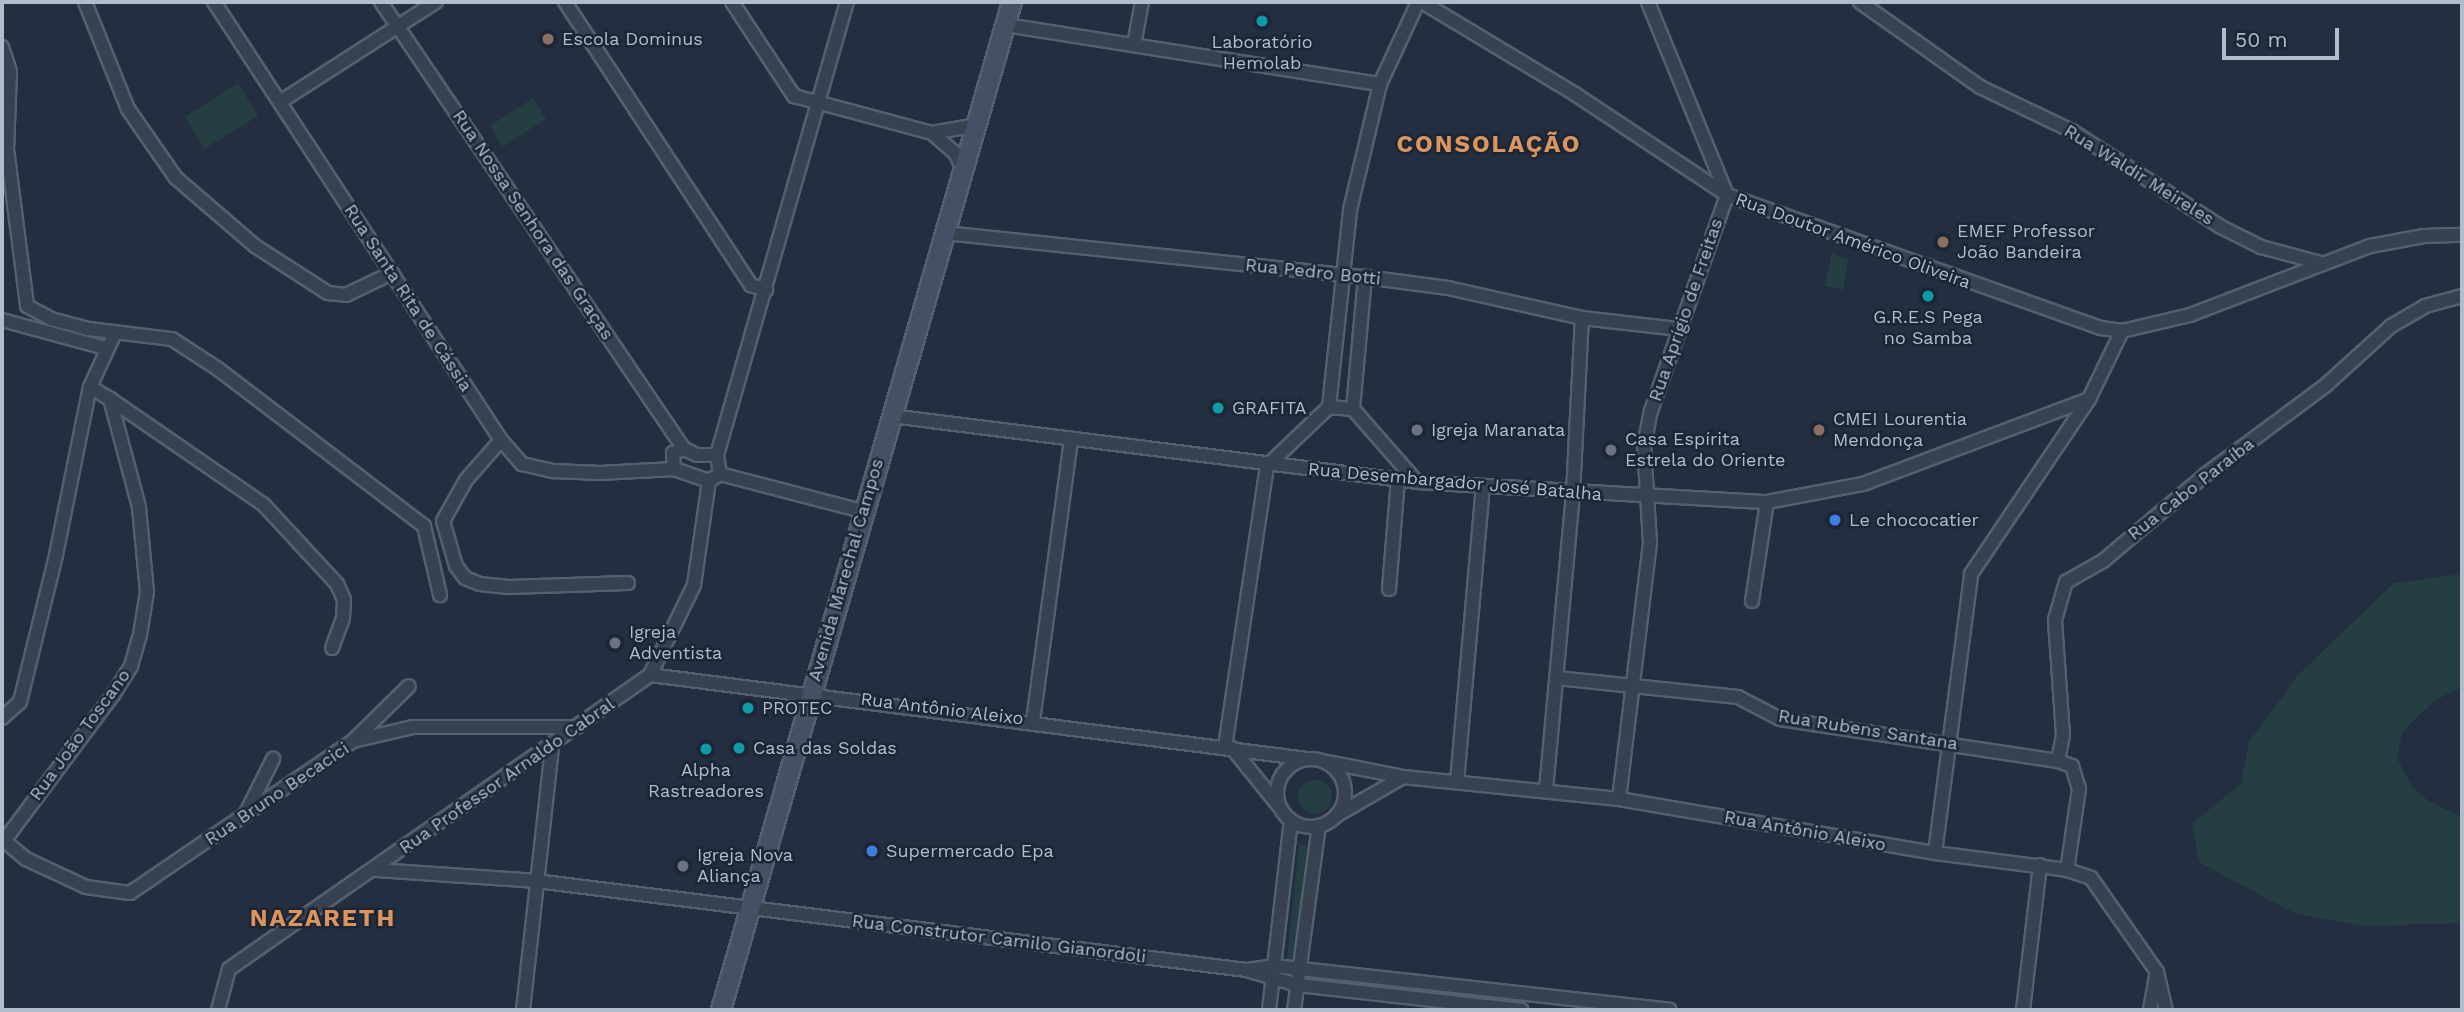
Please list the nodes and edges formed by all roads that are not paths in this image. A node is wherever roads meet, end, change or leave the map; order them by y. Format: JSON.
{"nodes":[{"id":1,"x":85,"y":2,"type":"edge"},
{"id":2,"x":214,"y":2,"type":"edge"},
{"id":3,"x":381,"y":2,"type":"edge"},
{"id":4,"x":436,"y":2,"type":"edge"},
{"id":5,"x":565,"y":2,"type":"edge"},
{"id":6,"x":732,"y":2,"type":"edge"},
{"id":7,"x":847,"y":2,"type":"edge"},
{"id":8,"x":1012,"y":2,"type":"edge"},
{"id":9,"x":1142,"y":2,"type":"edge"},
{"id":10,"x":1420,"y":2,"type":"edge"},
{"id":11,"x":1648,"y":2,"type":"edge"},
{"id":12,"x":1860,"y":2,"type":"edge"},
{"id":13,"x":1006,"y":25,"type":"junction"},
{"id":14,"x":398,"y":27,"type":"junction"},
{"id":15,"x":1135,"y":45,"type":"junction"},
{"id":16,"x":2,"y":47,"type":"edge"},
{"id":17,"x":1380,"y":84,"type":"junction"},
{"id":18,"x":279,"y":102,"type":"junction"},
{"id":19,"x":816,"y":104,"type":"junction"},
{"id":20,"x":977,"y":125,"type":"junction"},
{"id":21,"x":932,"y":133,"type":"junction"},
{"id":22,"x":963,"y":170,"type":"junction"},
{"id":23,"x":1727,"y":195,"type":"junction"},
{"id":24,"x":946,"y":233,"type":"junction"},
{"id":25,"x":2462,"y":235,"type":"edge"},
{"id":26,"x":2321,"y":263,"type":"junction"},
{"id":27,"x":392,"y":273,"type":"junction"},
{"id":28,"x":1340,"y":276,"type":"junction"},
{"id":29,"x":1365,"y":277,"type":"junction"},
{"id":30,"x":766,"y":290,"type":"junction"},
{"id":31,"x":2462,"y":296,"type":"edge"},
{"id":32,"x":1582,"y":318,"type":"junction"},
{"id":33,"x":2,"y":320,"type":"edge"},
{"id":34,"x":1679,"y":329,"type":"junction"},
{"id":35,"x":2122,"y":331,"type":"junction"},
{"id":36,"x":114,"y":335,"type":"junction"},
{"id":37,"x":105,"y":348,"type":"junction"},
{"id":38,"x":90,"y":387,"type":"junction"},
{"id":39,"x":110,"y":399,"type":"junction"},
{"id":40,"x":2089,"y":399,"type":"junction"},
{"id":41,"x":1329,"y":407,"type":"junction"},
{"id":42,"x":1353,"y":410,"type":"junction"},
{"id":43,"x":891,"y":415,"type":"junction"},
{"id":44,"x":1071,"y":439,"type":"junction"},
{"id":45,"x":501,"y":440,"type":"junction"},
{"id":46,"x":684,"y":449,"type":"junction"},
{"id":47,"x":717,"y":455,"type":"junction"},
{"id":48,"x":1267,"y":466,"type":"junction"},
{"id":49,"x":674,"y":469,"type":"junction"},
{"id":50,"x":714,"y":477,"type":"junction"},
{"id":51,"x":1398,"y":480,"type":"junction"},
{"id":52,"x":1417,"y":482,"type":"junction"},
{"id":53,"x":1483,"y":487,"type":"junction"},
{"id":54,"x":1573,"y":494,"type":"junction"},
{"id":55,"x":1648,"y":494,"type":"junction"},
{"id":56,"x":1767,"y":502,"type":"junction"},
{"id":57,"x":862,"y":511,"type":"junction"},
{"id":58,"x":443,"y":522,"type":"junction"},
{"id":59,"x":424,"y":526,"type":"junction"},
{"id":60,"x":628,"y":583,"type":"dead end"},
{"id":61,"x":1389,"y":589,"type":"dead end"},
{"id":62,"x":440,"y":595,"type":"dead end"},
{"id":63,"x":1752,"y":601,"type":"dead end"},
{"id":64,"x":332,"y":648,"type":"dead end"},
{"id":65,"x":650,"y":675,"type":"junction"},
{"id":66,"x":1557,"y":678,"type":"junction"},
{"id":67,"x":1634,"y":683,"type":"junction"},
{"id":68,"x":409,"y":686,"type":"dead end"},
{"id":69,"x":811,"y":692,"type":"junction"},
{"id":70,"x":2,"y":718,"type":"edge"},
{"id":71,"x":1033,"y":721,"type":"junction"},
{"id":72,"x":577,"y":727,"type":"junction"},
{"id":73,"x":353,"y":741,"type":"junction"},
{"id":74,"x":1949,"y":743,"type":"junction"},
{"id":75,"x":552,"y":746,"type":"junction"},
{"id":76,"x":1229,"y":747,"type":"junction"},
{"id":77,"x":1308,"y":759,"type":"junction"},
{"id":78,"x":273,"y":760,"type":"dead end"},
{"id":79,"x":2058,"y":761,"type":"junction"},
{"id":80,"x":1327,"y":762,"type":"junction"},
{"id":81,"x":519,"y":766,"type":"junction"},
{"id":82,"x":545,"y":776,"type":"junction"},
{"id":83,"x":1403,"y":777,"type":"junction"},
{"id":84,"x":1457,"y":782,"type":"junction"},
{"id":85,"x":1546,"y":790,"type":"junction"},
{"id":86,"x":1619,"y":799,"type":"junction"},
{"id":87,"x":1279,"y":806,"type":"junction"},
{"id":88,"x":1337,"y":815,"type":"junction"},
{"id":89,"x":244,"y":817,"type":"junction"},
{"id":90,"x":1291,"y":821,"type":"junction"},
{"id":91,"x":1319,"y":826,"type":"junction"},
{"id":92,"x":3,"y":840,"type":"edge"},
{"id":93,"x":1935,"y":853,"type":"junction"},
{"id":94,"x":2040,"y":865,"type":"junction"},
{"id":95,"x":375,"y":870,"type":"junction"},
{"id":96,"x":2067,"y":870,"type":"junction"},
{"id":97,"x":536,"y":881,"type":"junction"},
{"id":98,"x":751,"y":908,"type":"junction"},
{"id":99,"x":1274,"y":965,"type":"junction"},
{"id":100,"x":1299,"y":968,"type":"junction"},
{"id":101,"x":1246,"y":970,"type":"junction"},
{"id":102,"x":2157,"y":972,"type":"junction"},
{"id":103,"x":1273,"y":981,"type":"junction"},
{"id":104,"x":1298,"y":985,"type":"junction"},
{"id":105,"x":218,"y":1010,"type":"edge"},
{"id":106,"x":523,"y":1010,"type":"edge"},
{"id":107,"x":721,"y":1010,"type":"edge"},
{"id":108,"x":1269,"y":1010,"type":"edge"},
{"id":109,"x":1294,"y":1010,"type":"edge"},
{"id":110,"x":1522,"y":1010,"type":"edge"},
{"id":111,"x":1670,"y":1010,"type":"edge"},
{"id":112,"x":2022,"y":1010,"type":"edge"},
{"id":113,"x":2150,"y":1010,"type":"edge"},
{"id":114,"x":2166,"y":1010,"type":"edge"}],
"edges":[{"from":1,"to":27,"type":"street"},
{"from":2,"to":18,"type":"street","name":"Rua Santa Rita de Cássia"},
{"from":3,"to":14,"type":"street","name":"Rua Nossa Senhora das Graças"},
{"from":4,"to":14,"type":"street"},
{"from":5,"to":30,"type":"street"},
{"from":6,"to":19,"type":"street"},
{"from":7,"to":19,"type":"street"},
{"from":8,"to":13,"type":"street","name":"Avenida Marechal Campos"},
{"from":9,"to":15,"type":"street"},
{"from":10,"to":17,"type":"street"},
{"from":10,"to":23,"type":"street","name":"Rua Doutor Américo Oliveira"},
{"from":11,"to":23,"type":"street","name":"Rua Aprígio de Freitas"},
{"from":12,"to":26,"type":"street","name":"Rua Waldir Meireles"},
{"from":13,"to":15,"type":"street"},
{"from":13,"to":20,"type":"street","name":"Avenida Marechal Campos"},
{"from":14,"to":18,"type":"street"},
{"from":14,"to":46,"type":"street","name":"Rua Nossa Senhora das Graças"},
{"from":15,"to":17,"type":"street"},
{"from":16,"to":36,"type":"street"},
{"from":17,"to":28,"type":"street"},
{"from":18,"to":27,"type":"street","name":"Rua Santa Rita de Cássia"},
{"from":19,"to":21,"type":"street"},
{"from":19,"to":30,"type":"street"},
{"from":20,"to":21,"type":"street"},
{"from":20,"to":22,"type":"street","name":"Avenida Marechal Campos"},
{"from":21,"to":22,"type":"street"},
{"from":22,"to":24,"type":"street","name":"Avenida Marechal Campos"},
{"from":23,"to":34,"type":"street","name":"Rua Aprígio de Freitas"},
{"from":23,"to":35,"type":"street","name":"Rua Doutor Américo Oliveira"},
{"from":24,"to":28,"type":"street","name":"Rua Pedro Botti"},
{"from":24,"to":43,"type":"street","name":"Avenida Marechal Campos"},
{"from":25,"to":26,"type":"street"},
{"from":26,"to":35,"type":"street"},
{"from":27,"to":45,"type":"street","name":"Rua Santa Rita de Cássia"},
{"from":28,"to":29,"type":"street","name":"Rua Pedro Botti"},
{"from":28,"to":41,"type":"street"},
{"from":29,"to":32,"type":"street","name":"Rua Pedro Botti"},
{"from":29,"to":42,"type":"street"},
{"from":30,"to":47,"type":"street"},
{"from":31,"to":79,"type":"street","name":"Rua Cabo Paraíba"},
{"from":32,"to":34,"type":"street","name":"Rua Pedro Botti"},
{"from":32,"to":54,"type":"street"},
{"from":33,"to":37,"type":"street"},
{"from":34,"to":55,"type":"street","name":"Rua Aprígio de Freitas"},
{"from":35,"to":40,"type":"street"},
{"from":36,"to":37,"type":"street"},
{"from":36,"to":59,"type":"street"},
{"from":37,"to":38,"type":"street"},
{"from":38,"to":39,"type":"street"},
{"from":38,"to":70,"type":"street"},
{"from":39,"to":64,"type":"street"},
{"from":39,"to":92,"type":"street","name":"Rua João Toscano"},
{"from":40,"to":56,"type":"street","name":"Rua Desembargador José Batalha"},
{"from":40,"to":74,"type":"street"},
{"from":41,"to":42,"type":"street"},
{"from":41,"to":48,"type":"street"},
{"from":42,"to":52,"type":"street"},
{"from":43,"to":44,"type":"street","name":"Rua Desembargador José Batalha"},
{"from":43,"to":57,"type":"street","name":"Avenida Marechal Campos"},
{"from":44,"to":48,"type":"street","name":"Rua Desembargador José Batalha"},
{"from":44,"to":71,"type":"street"},
{"from":45,"to":49,"type":"street","name":"Rua Santa Rita de Cássia"},
{"from":45,"to":58,"type":"street"},
{"from":46,"to":47,"type":"street"},
{"from":46,"to":49,"type":"street"},
{"from":47,"to":50,"type":"street","name":"Rua Professor Arnaldo Cabral"},
{"from":48,"to":51,"type":"street","name":"Rua Desembargador José Batalha"},
{"from":48,"to":76,"type":"street"},
{"from":49,"to":50,"type":"street","name":"Rua Santa Rita de Cássia"},
{"from":50,"to":57,"type":"street"},
{"from":50,"to":65,"type":"street","name":"Rua Professor Arnaldo Cabral"},
{"from":51,"to":52,"type":"street","name":"Rua Desembargador José Batalha"},
{"from":51,"to":61,"type":"street"},
{"from":52,"to":53,"type":"street","name":"Rua Desembargador José Batalha"},
{"from":53,"to":54,"type":"street","name":"Rua Desembargador José Batalha"},
{"from":53,"to":84,"type":"street"},
{"from":54,"to":55,"type":"street","name":"Rua Desembargador José Batalha"},
{"from":54,"to":66,"type":"street"},
{"from":55,"to":56,"type":"street","name":"Rua Desembargador José Batalha"},
{"from":55,"to":67,"type":"street","name":"Rua Aprígio de Freitas"},
{"from":56,"to":63,"type":"street"},
{"from":57,"to":69,"type":"street","name":"Avenida Marechal Campos"},
{"from":58,"to":59,"type":"street"},
{"from":58,"to":60,"type":"street"},
{"from":59,"to":62,"type":"street"},
{"from":65,"to":69,"type":"street","name":"Rua Antônio Aleixo"},
{"from":65,"to":72,"type":"street","name":"Rua Professor Arnaldo Cabral"},
{"from":66,"to":67,"type":"street","name":"Rua Rubens Santana"},
{"from":66,"to":85,"type":"street"},
{"from":67,"to":74,"type":"street","name":"Rua Rubens Santana"},
{"from":67,"to":86,"type":"street","name":"Rua Aprígio de Freitas"},
{"from":68,"to":73,"type":"street"},
{"from":69,"to":71,"type":"street","name":"Rua Antônio Aleixo"},
{"from":69,"to":98,"type":"street","name":"Avenida Marechal Campos"},
{"from":71,"to":76,"type":"street","name":"Rua Antônio Aleixo"},
{"from":72,"to":73,"type":"street","name":"Rua Bruno Becacici"},
{"from":72,"to":75,"type":"street","name":"Rua Professor Arnaldo Cabral"},
{"from":73,"to":89,"type":"street","name":"Rua Bruno Becacici"},
{"from":74,"to":79,"type":"street","name":"Rua Rubens Santana"},
{"from":74,"to":93,"type":"street"},
{"from":75,"to":81,"type":"street","name":"Rua Professor Arnaldo Cabral"},
{"from":75,"to":82,"type":"street"},
{"from":76,"to":77,"type":"street","name":"Rua Antônio Aleixo"},
{"from":76,"to":87,"type":"street"},
{"from":77,"to":80,"type":"street"},
{"from":77,"to":87,"type":"street"},
{"from":78,"to":89,"type":"street"},
{"from":79,"to":96,"type":"street"},
{"from":80,"to":83,"type":"street","name":"Rua Antônio Aleixo"},
{"from":80,"to":88,"type":"street"},
{"from":81,"to":82,"type":"street"},
{"from":81,"to":95,"type":"street","name":"Rua Professor Arnaldo Cabral"},
{"from":82,"to":97,"type":"street"},
{"from":83,"to":84,"type":"street","name":"Rua Antônio Aleixo"},
{"from":83,"to":88,"type":"street"},
{"from":84,"to":85,"type":"street","name":"Rua Antônio Aleixo"},
{"from":85,"to":86,"type":"street","name":"Rua Antônio Aleixo"},
{"from":86,"to":93,"type":"street","name":"Rua Antônio Aleixo"},
{"from":87,"to":90,"type":"street"},
{"from":88,"to":91,"type":"street"},
{"from":89,"to":92,"type":"street","name":"Rua Bruno Becacici"},
{"from":90,"to":91,"type":"street"},
{"from":90,"to":99,"type":"street"},
{"from":91,"to":100,"type":"street"},
{"from":93,"to":94,"type":"street","name":"Rua Antônio Aleixo"},
{"from":94,"to":96,"type":"street","name":"Rua Antônio Aleixo"},
{"from":94,"to":112,"type":"street"},
{"from":95,"to":97,"type":"street","name":"Rua Construtor Camilo Gianordoli"},
{"from":95,"to":105,"type":"street","name":"Rua Professor Arnaldo Cabral"},
{"from":96,"to":102,"type":"street","name":"Rua Antônio Aleixo"},
{"from":97,"to":98,"type":"street","name":"Rua Construtor Camilo Gianordoli"},
{"from":97,"to":106,"type":"street"},
{"from":98,"to":101,"type":"street","name":"Rua Construtor Camilo Gianordoli"},
{"from":98,"to":107,"type":"street","name":"Avenida Marechal Campos"},
{"from":99,"to":100,"type":"street","name":"Rua Construtor Camilo Gianordoli"},
{"from":99,"to":101,"type":"street","name":"Rua Construtor Camilo Gianordoli"},
{"from":99,"to":103,"type":"street"},
{"from":100,"to":104,"type":"street"},
{"from":100,"to":111,"type":"street","name":"Rua Construtor Camilo Gianordoli"},
{"from":101,"to":103,"type":"street","name":"Rua Construtor Camilo Gianordoli"},
{"from":102,"to":113,"type":"street"},
{"from":102,"to":114,"type":"street","name":"Rua Antônio Aleixo"},
{"from":103,"to":104,"type":"street","name":"Rua Construtor Camilo Gianordoli"},
{"from":103,"to":108,"type":"street"},
{"from":104,"to":109,"type":"street"},
{"from":104,"to":110,"type":"street","name":"Rua Construtor Camilo Gianordoli"}]}
